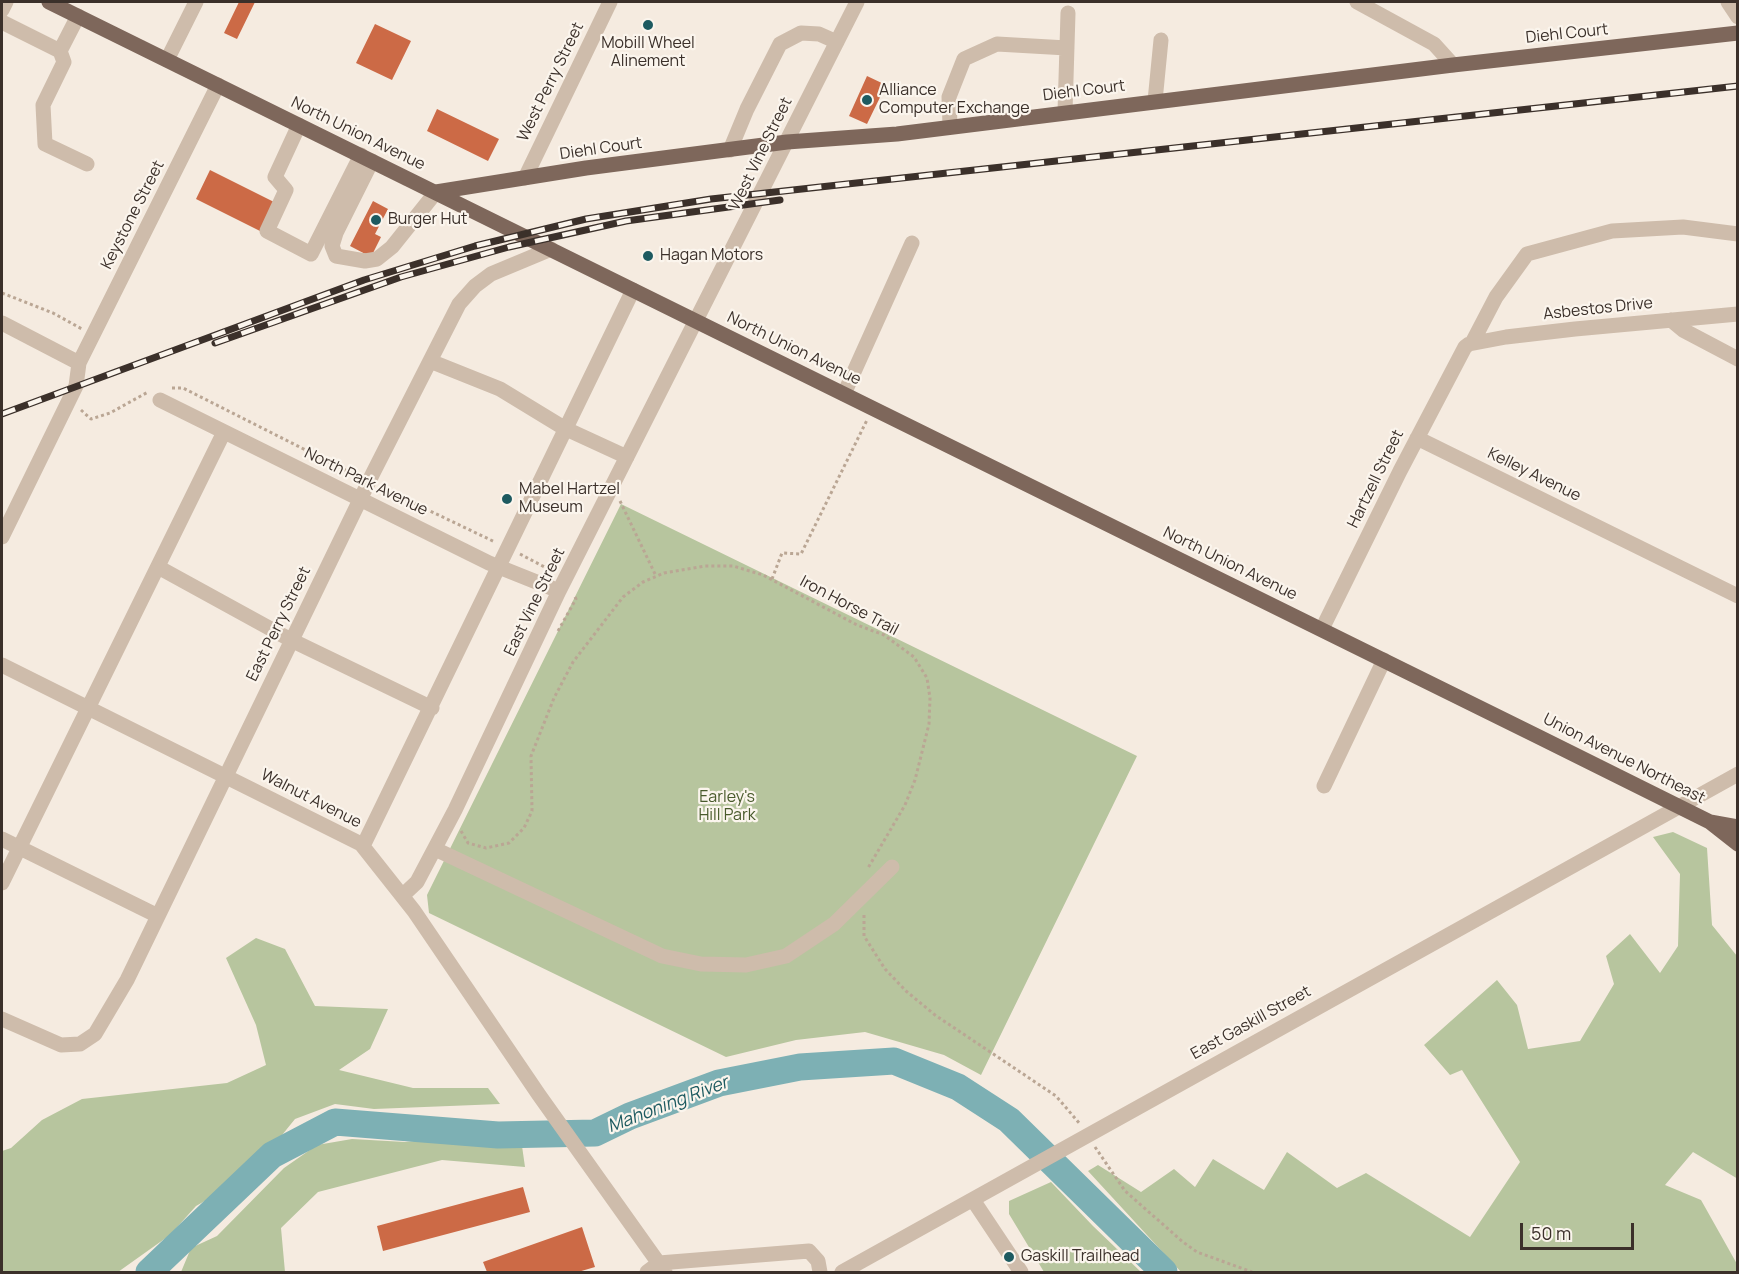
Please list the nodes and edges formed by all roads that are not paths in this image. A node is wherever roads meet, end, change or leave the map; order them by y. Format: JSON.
{"nodes":[{"id":1,"x":6,"y":2,"type":"edge"},
{"id":2,"x":49,"y":2,"type":"edge"},
{"id":3,"x":196,"y":2,"type":"edge"},
{"id":4,"x":610,"y":2,"type":"edge"},
{"id":5,"x":857,"y":2,"type":"edge"},
{"id":6,"x":1357,"y":2,"type":"edge"},
{"id":7,"x":1728,"y":2,"type":"edge"},
{"id":8,"x":2,"y":10,"type":"edge"},
{"id":9,"x":1068,"y":13,"type":"dead end"},
{"id":10,"x":78,"y":16,"type":"junction"},
{"id":11,"x":1737,"y":17,"type":"edge"},
{"id":12,"x":2,"y":22,"type":"edge"},
{"id":13,"x":1737,"y":33,"type":"edge"},
{"id":14,"x":1161,"y":40,"type":"dead end"},
{"id":15,"x":837,"y":42,"type":"junction"},
{"id":16,"x":1067,"y":48,"type":"junction"},
{"id":17,"x":60,"y":51,"type":"junction"},
{"id":18,"x":167,"y":60,"type":"junction"},
{"id":19,"x":1453,"y":64,"type":"junction"},
{"id":20,"x":218,"y":85,"type":"junction"},
{"id":21,"x":1155,"y":101,"type":"junction"},
{"id":22,"x":1065,"y":112,"type":"junction"},
{"id":23,"x":299,"y":126,"type":"junction"},
{"id":24,"x":950,"y":126,"type":"junction"},
{"id":25,"x":787,"y":142,"type":"junction"},
{"id":26,"x":730,"y":150,"type":"junction"},
{"id":27,"x":366,"y":158,"type":"junction"},
{"id":28,"x":87,"y":164,"type":"dead end"},
{"id":29,"x":525,"y":178,"type":"junction"},
{"id":30,"x":436,"y":192,"type":"junction"},
{"id":31,"x":1737,"y":234,"type":"edge"},
{"id":32,"x":912,"y":243,"type":"dead end"},
{"id":33,"x":552,"y":249,"type":"junction"},
{"id":34,"x":633,"y":290,"type":"junction"},
{"id":35,"x":1737,"y":314,"type":"edge"},
{"id":36,"x":1671,"y":320,"type":"junction"},
{"id":37,"x":697,"y":321,"type":"junction"},
{"id":38,"x":2,"y":323,"type":"edge"},
{"id":39,"x":1468,"y":345,"type":"junction"},
{"id":40,"x":1737,"y":359,"type":"edge"},
{"id":41,"x":430,"y":361,"type":"junction"},
{"id":42,"x":79,"y":363,"type":"junction"},
{"id":43,"x":844,"y":394,"type":"junction"},
{"id":44,"x":160,"y":400,"type":"dead end"},
{"id":45,"x":567,"y":429,"type":"junction"},
{"id":46,"x":224,"y":432,"type":"junction"},
{"id":47,"x":1417,"y":438,"type":"junction"},
{"id":48,"x":627,"y":457,"type":"junction"},
{"id":49,"x":360,"y":499,"type":"junction"},
{"id":50,"x":2,"y":537,"type":"edge"},
{"id":51,"x":158,"y":567,"type":"junction"},
{"id":52,"x":500,"y":568,"type":"junction"},
{"id":53,"x":559,"y":591,"type":"junction"},
{"id":54,"x":1737,"y":597,"type":"edge"},
{"id":55,"x":1322,"y":629,"type":"junction"},
{"id":56,"x":291,"y":640,"type":"junction"},
{"id":57,"x":1384,"y":660,"type":"junction"},
{"id":58,"x":2,"y":665,"type":"edge"},
{"id":59,"x":89,"y":708,"type":"junction"},
{"id":60,"x":432,"y":708,"type":"junction"},
{"id":61,"x":1522,"y":729,"type":"joint"},
{"id":62,"x":1737,"y":774,"type":"edge"},
{"id":63,"x":225,"y":776,"type":"junction"},
{"id":64,"x":1324,"y":786,"type":"dead end"},
{"id":65,"x":1679,"y":807,"type":"junction"},
{"id":66,"x":1710,"y":822,"type":"junction"},
{"id":67,"x":1737,"y":827,"type":"edge"},
{"id":68,"x":2,"y":839,"type":"edge"},
{"id":69,"x":1737,"y":844,"type":"edge"},
{"id":70,"x":363,"y":846,"type":"junction"},
{"id":71,"x":19,"y":848,"type":"junction"},
{"id":72,"x":435,"y":849,"type":"junction"},
{"id":73,"x":892,"y":867,"type":"dead end"},
{"id":74,"x":2,"y":883,"type":"edge"},
{"id":75,"x":402,"y":896,"type":"junction"},
{"id":76,"x":158,"y":916,"type":"junction"},
{"id":77,"x":2,"y":1019,"type":"edge"},
{"id":78,"x":973,"y":1200,"type":"junction"},
{"id":79,"x":657,"y":1269,"type":"edge"},
{"id":80,"x":820,"y":1272,"type":"edge"},
{"id":81,"x":842,"y":1272,"type":"edge"},
{"id":82,"x":1021,"y":1272,"type":"edge"}],
"edges":[{"from":1,"to":8,"type":"street"},
{"from":2,"to":10,"type":"main road","name":"North Union Avenue"},
{"from":3,"to":18,"type":"street"},
{"from":4,"to":29,"type":"street","name":"West Perry Street"},
{"from":5,"to":15,"type":"street","name":"West Vine Street"},
{"from":6,"to":19,"type":"street"},
{"from":7,"to":11,"type":"street"},
{"from":9,"to":16,"type":"street"},
{"from":10,"to":17,"type":"street"},
{"from":10,"to":18,"type":"main road","name":"North Union Avenue"},
{"from":12,"to":17,"type":"street"},
{"from":13,"to":19,"type":"main road","name":"Diehl Court"},
{"from":14,"to":21,"type":"street"},
{"from":15,"to":25,"type":"street","name":"West Vine Street"},
{"from":15,"to":26,"type":"street"},
{"from":16,"to":22,"type":"street"},
{"from":16,"to":24,"type":"street"},
{"from":17,"to":28,"type":"street"},
{"from":18,"to":20,"type":"main road","name":"North Union Avenue"},
{"from":19,"to":21,"type":"main road","name":"Diehl Court"},
{"from":20,"to":23,"type":"main road","name":"North Union Avenue"},
{"from":20,"to":42,"type":"street","name":"Keystone Street"},
{"from":21,"to":22,"type":"main road","name":"Diehl Court"},
{"from":22,"to":24,"type":"main road","name":"Diehl Court"},
{"from":23,"to":27,"type":"main road","name":"North Union Avenue"},
{"from":23,"to":27,"type":"street"},
{"from":24,"to":25,"type":"main road","name":"Diehl Court"},
{"from":25,"to":26,"type":"main road","name":"Diehl Court"},
{"from":25,"to":37,"type":"street","name":"West Vine Street"},
{"from":26,"to":29,"type":"main road","name":"Diehl Court"},
{"from":27,"to":30,"type":"main road","name":"North Union Avenue"},
{"from":27,"to":30,"type":"street"},
{"from":29,"to":30,"type":"main road","name":"Diehl Court"},
{"from":30,"to":33,"type":"main road","name":"North Union Avenue"},
{"from":31,"to":39,"type":"street","name":"Hartzell Street"},
{"from":32,"to":43,"type":"street"},
{"from":33,"to":34,"type":"main road","name":"North Union Avenue"},
{"from":33,"to":41,"type":"street","name":"East Perry Street"},
{"from":34,"to":37,"type":"main road","name":"North Union Avenue"},
{"from":34,"to":45,"type":"street"},
{"from":35,"to":36,"type":"street","name":"Asbestos Drive"},
{"from":36,"to":39,"type":"street","name":"Asbestos Drive"},
{"from":36,"to":40,"type":"street"},
{"from":37,"to":43,"type":"main road","name":"North Union Avenue"},
{"from":37,"to":48,"type":"street","name":"East Vine Street"},
{"from":38,"to":42,"type":"street"},
{"from":39,"to":47,"type":"street","name":"Hartzell Street"},
{"from":41,"to":45,"type":"street"},
{"from":41,"to":49,"type":"street","name":"East Perry Street"},
{"from":42,"to":50,"type":"street","name":"Keystone Street"},
{"from":43,"to":55,"type":"main road","name":"North Union Avenue"},
{"from":44,"to":46,"type":"street","name":"North Park Avenue"},
{"from":45,"to":48,"type":"street"},
{"from":45,"to":52,"type":"street"},
{"from":46,"to":49,"type":"street","name":"North Park Avenue"},
{"from":46,"to":51,"type":"street"},
{"from":47,"to":54,"type":"street","name":"Kelley Avenue"},
{"from":47,"to":55,"type":"street","name":"Hartzell Street"},
{"from":48,"to":53,"type":"street","name":"East Vine Street"},
{"from":49,"to":52,"type":"street","name":"North Park Avenue"},
{"from":49,"to":56,"type":"street","name":"East Perry Street"},
{"from":51,"to":56,"type":"street"},
{"from":51,"to":59,"type":"street"},
{"from":52,"to":53,"type":"street","name":"North Park Avenue"},
{"from":52,"to":60,"type":"street"},
{"from":53,"to":72,"type":"street","name":"East Vine Street"},
{"from":55,"to":57,"type":"main road","name":"North Union Avenue"},
{"from":56,"to":60,"type":"street"},
{"from":56,"to":63,"type":"street","name":"East Perry Street"},
{"from":57,"to":61,"type":"main road","name":"North Union Avenue"},
{"from":57,"to":64,"type":"street"},
{"from":58,"to":59,"type":"street","name":"Walnut Avenue"},
{"from":59,"to":63,"type":"street","name":"Walnut Avenue"},
{"from":59,"to":71,"type":"street"},
{"from":60,"to":70,"type":"street"},
{"from":61,"to":65,"type":"main road","name":"Union Avenue Northeast"},
{"from":62,"to":65,"type":"street","name":"East Gaskill Street"},
{"from":63,"to":70,"type":"street","name":"Walnut Avenue"},
{"from":63,"to":76,"type":"street","name":"East Perry Street"},
{"from":65,"to":66,"type":"main road","name":"Union Avenue Northeast"},
{"from":65,"to":78,"type":"street","name":"East Gaskill Street"},
{"from":66,"to":67,"type":"main road","name":"Union Avenue Northeast"},
{"from":66,"to":69,"type":"main road","name":"Union Avenue Northeast"},
{"from":68,"to":71,"type":"street"},
{"from":70,"to":75,"type":"street","name":"Walnut Avenue"},
{"from":71,"to":74,"type":"street"},
{"from":71,"to":76,"type":"street"},
{"from":72,"to":73,"type":"street"},
{"from":72,"to":75,"type":"street","name":"East Vine Street"},
{"from":75,"to":79,"type":"street","name":"Walnut Avenue"},
{"from":76,"to":77,"type":"street","name":"East Perry Street"},
{"from":78,"to":81,"type":"street","name":"East Gaskill Street"},
{"from":78,"to":82,"type":"street"},
{"from":79,"to":80,"type":"street"}]}
